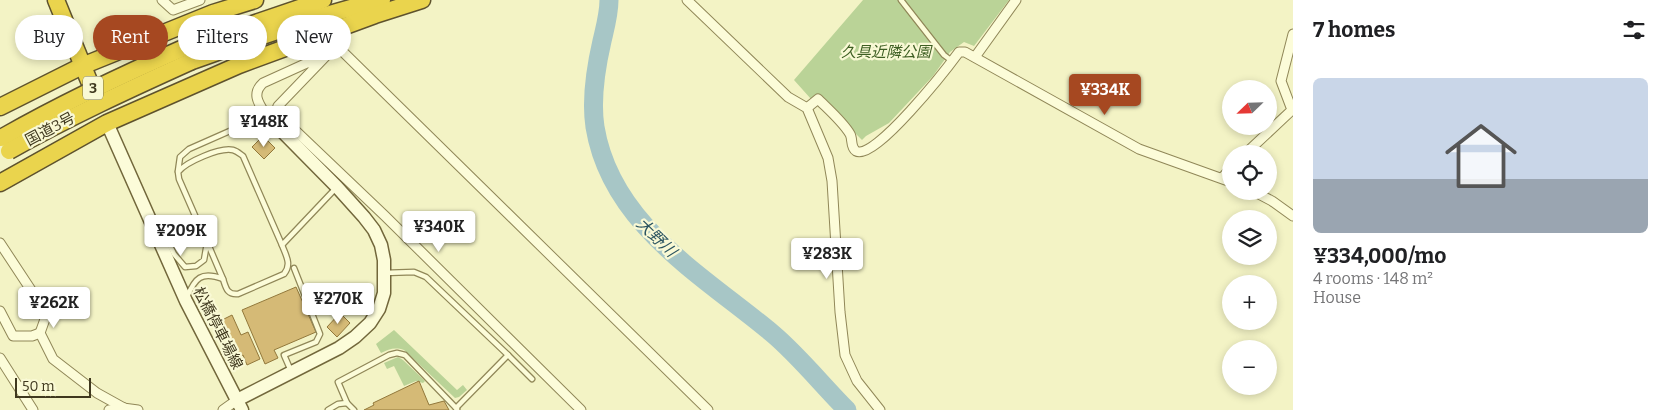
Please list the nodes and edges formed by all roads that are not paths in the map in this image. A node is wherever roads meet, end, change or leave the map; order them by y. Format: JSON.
{"nodes":[{"id":1,"x":56,"y":0,"type":"edge"},
{"id":2,"x":162,"y":0,"type":"edge"},
{"id":3,"x":200,"y":0,"type":"edge"},
{"id":4,"x":254,"y":0,"type":"edge"},
{"id":5,"x":322,"y":0,"type":"edge"},
{"id":6,"x":382,"y":0,"type":"edge"},
{"id":7,"x":422,"y":0,"type":"edge"},
{"id":8,"x":687,"y":0,"type":"edge"},
{"id":9,"x":901,"y":0,"type":"edge"},
{"id":10,"x":1016,"y":0,"type":"edge"},
{"id":11,"x":267,"y":22,"type":"edge"},
{"id":12,"x":267,"y":34,"type":"edge"},
{"id":13,"x":1293,"y":34,"type":"edge"},
{"id":14,"x":975,"y":57,"type":"junction"},
{"id":15,"x":178,"y":60,"type":"edge"},
{"id":16,"x":321,"y":60,"type":"edge"},
{"id":17,"x":351,"y":60,"type":"edge"},
{"id":18,"x":318,"y":62,"type":"junction"},
{"id":19,"x":952,"y":62,"type":"junction"},
{"id":20,"x":82,"y":66,"type":"junction"},
{"id":21,"x":0,"y":107,"type":"edge"},
{"id":22,"x":807,"y":108,"type":"junction"},
{"id":23,"x":266,"y":116,"type":"junction"},
{"id":24,"x":107,"y":123,"type":"junction"},
{"id":25,"x":1255,"y":145,"type":"edge"},
{"id":26,"x":3,"y":146,"type":"edge"},
{"id":27,"x":178,"y":172,"type":"junction"},
{"id":28,"x":1222,"y":178,"type":"edge"},
{"id":29,"x":0,"y":183,"type":"edge"},
{"id":30,"x":337,"y":187,"type":"junction"},
{"id":31,"x":1270,"y":200,"type":"edge"},
{"id":32,"x":1293,"y":216,"type":"edge"},
{"id":33,"x":156,"y":236,"type":"junction"},
{"id":34,"x":0,"y":243,"type":"edge"},
{"id":35,"x":207,"y":243,"type":"junction"},
{"id":36,"x":282,"y":245,"type":"junction"},
{"id":37,"x":294,"y":268,"type":"dead end"},
{"id":38,"x":384,"y":273,"type":"junction"},
{"id":39,"x":223,"y":280,"type":"junction"},
{"id":40,"x":186,"y":301,"type":"junction"},
{"id":41,"x":0,"y":311,"type":"edge"},
{"id":42,"x":40,"y":333,"type":"junction"},
{"id":43,"x":508,"y":355,"type":"junction"},
{"id":44,"x":0,"y":358,"type":"edge"},
{"id":45,"x":292,"y":372,"type":"junction"},
{"id":46,"x":532,"y":379,"type":"dead end"},
{"id":47,"x":347,"y":403,"type":"junction"},
{"id":48,"x":239,"y":405,"type":"edge"},
{"id":49,"x":124,"y":408,"type":"junction"},
{"id":50,"x":457,"y":409,"type":"edge"},
{"id":51,"x":33,"y":410,"type":"edge"},
{"id":52,"x":109,"y":410,"type":"edge"},
{"id":53,"x":138,"y":410,"type":"edge"},
{"id":54,"x":223,"y":410,"type":"edge"},
{"id":55,"x":328,"y":410,"type":"edge"},
{"id":56,"x":354,"y":410,"type":"edge"},
{"id":57,"x":580,"y":410,"type":"edge"},
{"id":58,"x":708,"y":410,"type":"edge"},
{"id":59,"x":880,"y":410,"type":"edge"}],
"edges":[{"from":1,"to":20,"type":"highway"},
{"from":2,"to":3,"type":"street"},
{"from":4,"to":20,"type":"highway"},
{"from":5,"to":11,"type":"highway","name":"国道3号","number":"3"},
{"from":6,"to":12,"type":"highway","name":"国道3号","number":"3"},
{"from":7,"to":24,"type":"highway"},
{"from":8,"to":22,"type":"street"},
{"from":9,"to":19,"type":"lane"},
{"from":10,"to":14,"type":"street"},
{"from":13,"to":25,"type":"street"},
{"from":14,"to":19,"type":"street"},
{"from":14,"to":28,"type":"street"},
{"from":15,"to":26,"type":"highway","name":"国道3号","number":"3","bridge":true},
{"from":16,"to":18,"type":"street"},
{"from":17,"to":58,"type":"street"},
{"from":18,"to":23,"type":"street"},
{"from":18,"to":57,"type":"street"},
{"from":19,"to":22,"type":"street"},
{"from":20,"to":21,"type":"highway","number":"3"},
{"from":20,"to":24,"type":"highway"},
{"from":22,"to":59,"type":"street"},
{"from":23,"to":27,"type":"lane"},
{"from":23,"to":30,"type":"street"},
{"from":24,"to":29,"type":"highway"},
{"from":24,"to":33,"type":"street","name":"松橋停車場線"},
{"from":27,"to":35,"type":"lane"},
{"from":27,"to":36,"type":"lane"},
{"from":30,"to":36,"type":"lane"},
{"from":30,"to":38,"type":"street"},
{"from":31,"to":32,"type":"street"},
{"from":33,"to":35,"type":"lane"},
{"from":33,"to":40,"type":"street","name":"松橋停車場線"},
{"from":34,"to":42,"type":"street"},
{"from":35,"to":39,"type":"lane"},
{"from":36,"to":39,"type":"lane"},
{"from":37,"to":45,"type":"lane"},
{"from":38,"to":43,"type":"lane"},
{"from":38,"to":45,"type":"street"},
{"from":39,"to":40,"type":"lane"},
{"from":40,"to":48,"type":"street","name":"松橋停車場線"},
{"from":41,"to":42,"type":"street"},
{"from":42,"to":49,"type":"street"},
{"from":43,"to":46,"type":"lane"},
{"from":43,"to":50,"type":"lane"},
{"from":44,"to":51,"type":"street"},
{"from":45,"to":48,"type":"street"},
{"from":47,"to":50,"type":"lane"},
{"from":47,"to":55,"type":"lane"},
{"from":47,"to":56,"type":"lane"},
{"from":48,"to":54,"type":"street"},
{"from":49,"to":52,"type":"street"},
{"from":49,"to":53,"type":"street"}]}
